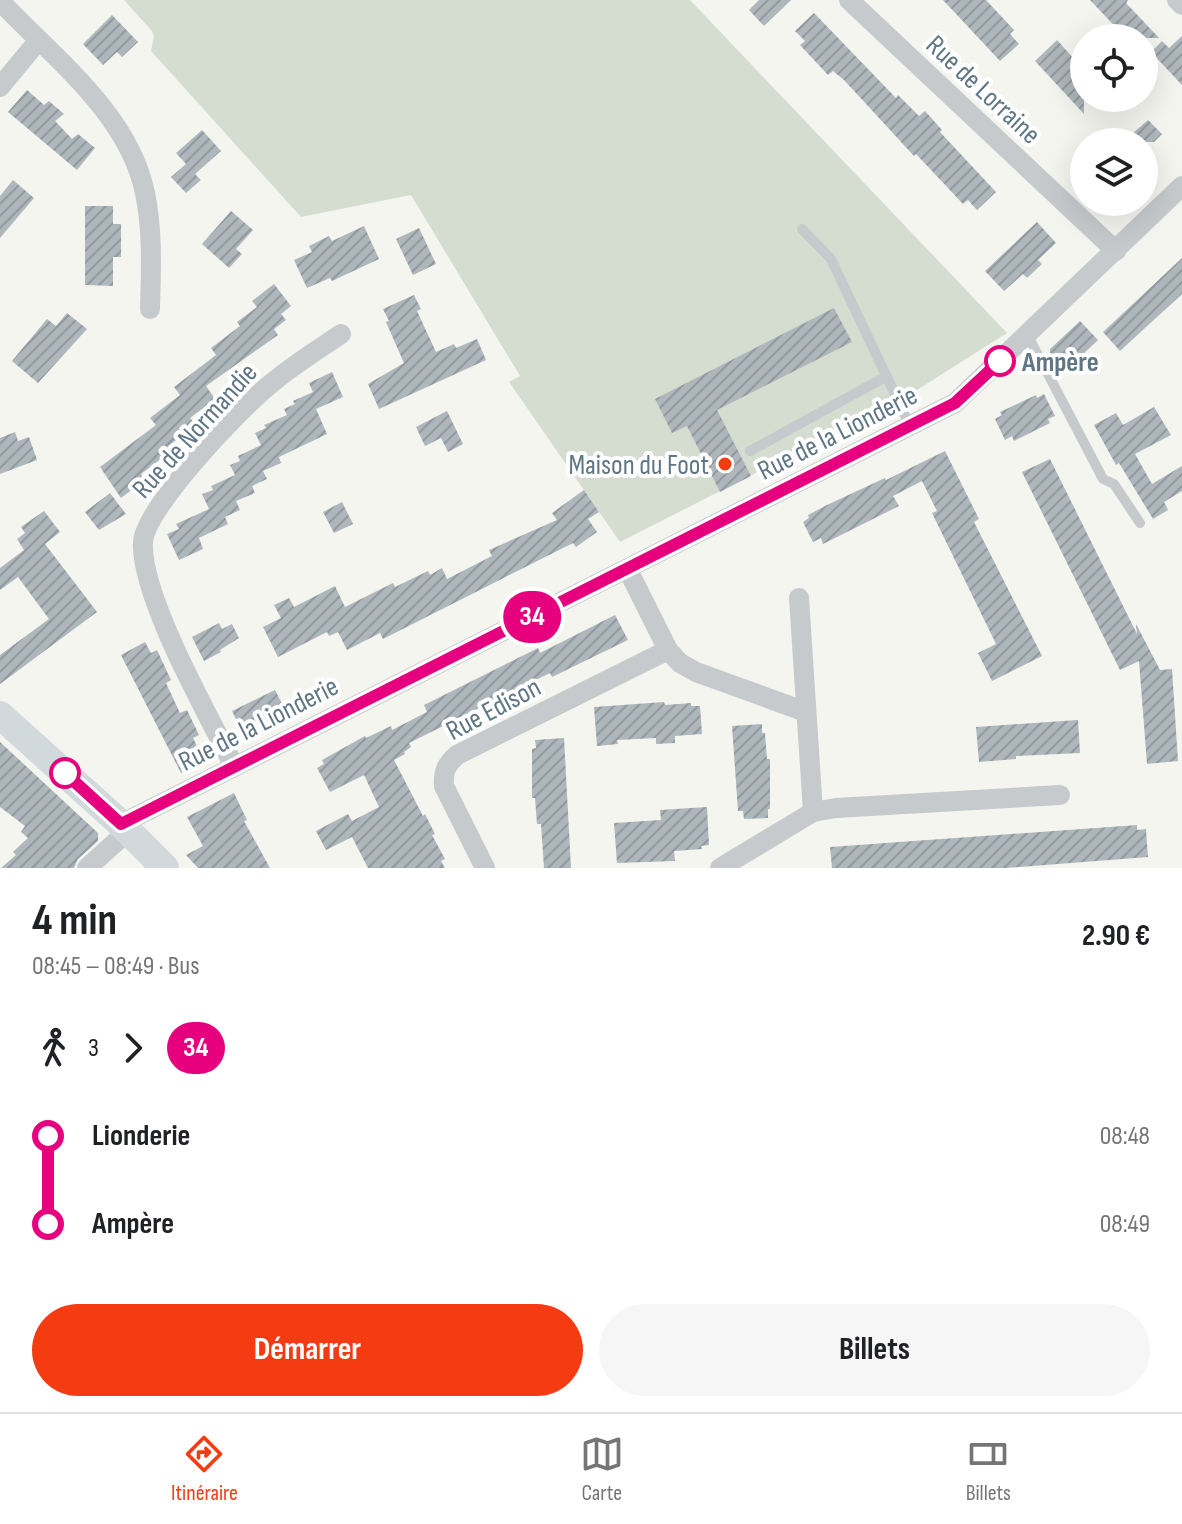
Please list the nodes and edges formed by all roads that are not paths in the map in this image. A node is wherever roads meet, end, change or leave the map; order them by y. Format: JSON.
{"nodes":[{"id":1,"x":849,"y":0,"type":"edge"},
{"id":2,"x":1177,"y":0,"type":"edge"},
{"id":3,"x":0,"y":1,"type":"edge"},
{"id":4,"x":1182,"y":5,"type":"edge"},
{"id":5,"x":38,"y":41,"type":"junction"},
{"id":6,"x":0,"y":87,"type":"edge"},
{"id":7,"x":1182,"y":186,"type":"edge"},
{"id":8,"x":802,"y":229,"type":"dead end"},
{"id":9,"x":1116,"y":251,"type":"junction"},
{"id":10,"x":150,"y":309,"type":"dead end"},
{"id":11,"x":341,"y":334,"type":"dead end"},
{"id":12,"x":1027,"y":334,"type":"junction"},
{"id":13,"x":887,"y":376,"type":"junction"},
{"id":14,"x":910,"y":426,"type":"junction"},
{"id":15,"x":750,"y":451,"type":"dead end"},
{"id":16,"x":1140,"y":523,"type":"dead end"},
{"id":17,"x":628,"y":570,"type":"junction"},
{"id":18,"x":799,"y":598,"type":"dead end"},
{"id":19,"x":668,"y":650,"type":"junction"},
{"id":20,"x":806,"y":712,"type":"junction"},
{"id":21,"x":0,"y":715,"type":"edge"},
{"id":22,"x":234,"y":766,"type":"junction"},
{"id":23,"x":1060,"y":795,"type":"dead end"},
{"id":24,"x":813,"y":812,"type":"junction"},
{"id":25,"x":124,"y":828,"type":"junction"},
{"id":26,"x":87,"y":868,"type":"edge"},
{"id":27,"x":165,"y":868,"type":"edge"},
{"id":28,"x":485,"y":868,"type":"edge"},
{"id":29,"x":720,"y":868,"type":"edge"}],
"edges":[{"from":1,"to":9,"type":"street","name":"Rue de Lorraine"},
{"from":2,"to":4,"type":"street"},
{"from":3,"to":5,"type":"street"},
{"from":5,"to":6,"type":"street"},
{"from":5,"to":10,"type":"street"},
{"from":7,"to":9,"type":"street","name":"Rue de la Lionderie"},
{"from":8,"to":13,"type":"lane"},
{"from":9,"to":12,"type":"street","name":"Rue de la Lionderie"},
{"from":11,"to":22,"type":"street","name":"Rue de Normandie"},
{"from":12,"to":14,"type":"street","name":"Rue de la Lionderie"},
{"from":12,"to":16,"type":"lane"},
{"from":13,"to":14,"type":"lane"},
{"from":13,"to":15,"type":"lane"},
{"from":14,"to":17,"type":"street","name":"Rue de la Lionderie"},
{"from":17,"to":19,"type":"street"},
{"from":17,"to":22,"type":"street","name":"Rue de la Lionderie"},
{"from":18,"to":20,"type":"street"},
{"from":19,"to":20,"type":"street"},
{"from":19,"to":28,"type":"street","name":"Rue Edison"},
{"from":20,"to":24,"type":"street"},
{"from":21,"to":25,"type":"main road"},
{"from":22,"to":25,"type":"street","name":"Rue de la Lionderie"},
{"from":23,"to":24,"type":"street"},
{"from":24,"to":29,"type":"street"},
{"from":25,"to":26,"type":"street","name":"Rue de la Lionderie"},
{"from":25,"to":27,"type":"main road"}]}
